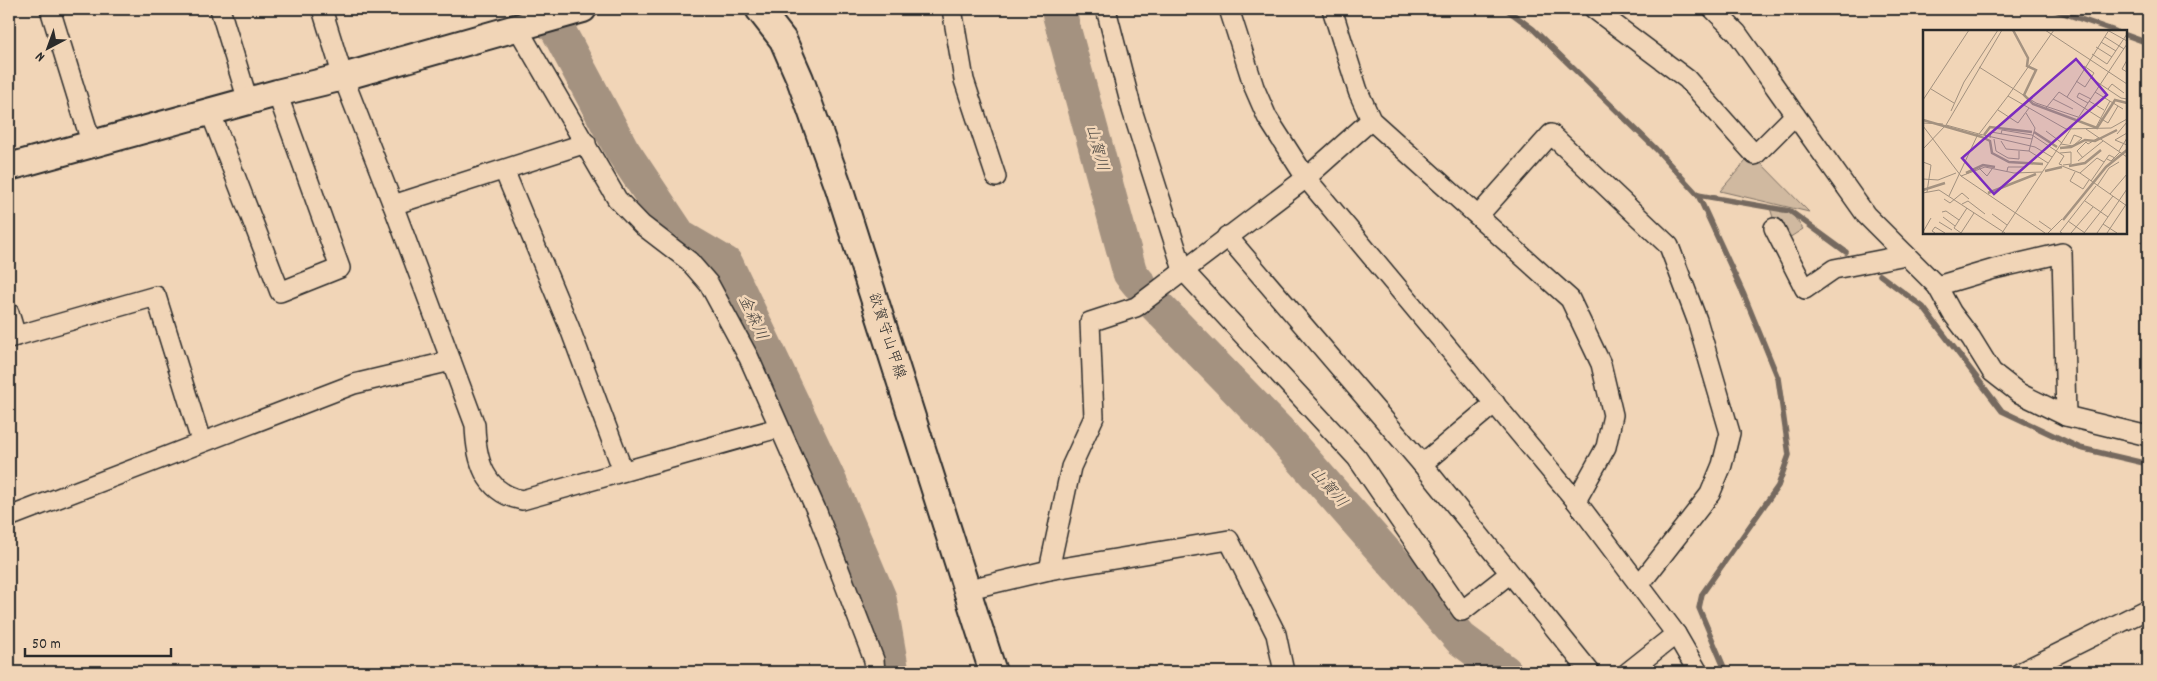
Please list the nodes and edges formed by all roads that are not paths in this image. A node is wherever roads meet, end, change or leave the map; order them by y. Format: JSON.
{"nodes":[{"id":1,"x":220,"y":9,"type":"edge"},
{"id":2,"x":322,"y":9,"type":"edge"},
{"id":3,"x":583,"y":9,"type":"edge"},
{"id":4,"x":759,"y":9,"type":"edge"},
{"id":5,"x":952,"y":9,"type":"edge"},
{"id":6,"x":1106,"y":9,"type":"edge"},
{"id":7,"x":1228,"y":9,"type":"edge"},
{"id":8,"x":1332,"y":9,"type":"edge"},
{"id":9,"x":1594,"y":9,"type":"edge"},
{"id":10,"x":1713,"y":9,"type":"edge"},
{"id":11,"x":56,"y":10,"type":"edge"},
{"id":12,"x":517,"y":27,"type":"junction"},
{"id":13,"x":343,"y":77,"type":"junction"},
{"id":14,"x":277,"y":93,"type":"junction"},
{"id":15,"x":248,"y":101,"type":"junction"},
{"id":16,"x":210,"y":111,"type":"junction"},
{"id":17,"x":1795,"y":115,"type":"junction"},
{"id":18,"x":1371,"y":120,"type":"junction"},
{"id":19,"x":586,"y":143,"type":"junction"},
{"id":20,"x":92,"y":144,"type":"junction"},
{"id":21,"x":9,"y":168,"type":"edge"},
{"id":22,"x":504,"y":170,"type":"junction"},
{"id":23,"x":996,"y":177,"type":"dead end"},
{"id":24,"x":1306,"y":178,"type":"junction"},
{"id":25,"x":393,"y":205,"type":"junction"},
{"id":26,"x":1479,"y":215,"type":"junction"},
{"id":27,"x":1774,"y":228,"type":"dead end"},
{"id":28,"x":1227,"y":236,"type":"junction"},
{"id":29,"x":1906,"y":255,"type":"junction"},
{"id":30,"x":1183,"y":270,"type":"junction"},
{"id":31,"x":1937,"y":286,"type":"junction"},
{"id":32,"x":9,"y":314,"type":"edge"},
{"id":33,"x":12,"y":337,"type":"edge"},
{"id":34,"x":450,"y":361,"type":"junction"},
{"id":35,"x":1496,"y":403,"type":"junction"},
{"id":36,"x":2066,"y":416,"type":"junction"},
{"id":37,"x":778,"y":428,"type":"junction"},
{"id":38,"x":2148,"y":436,"type":"edge"},
{"id":39,"x":201,"y":442,"type":"junction"},
{"id":40,"x":1422,"y":464,"type":"junction"},
{"id":41,"x":624,"y":471,"type":"junction"},
{"id":42,"x":1576,"y":501,"type":"junction"},
{"id":43,"x":9,"y":516,"type":"edge"},
{"id":44,"x":1049,"y":570,"type":"junction"},
{"id":45,"x":1509,"y":574,"type":"junction"},
{"id":46,"x":1640,"y":584,"type":"junction"},
{"id":47,"x":969,"y":590,"type":"junction"},
{"id":48,"x":2148,"y":609,"type":"edge"},
{"id":49,"x":1676,"y":634,"type":"junction"},
{"id":50,"x":875,"y":672,"type":"edge"},
{"id":51,"x":993,"y":672,"type":"edge"},
{"id":52,"x":1284,"y":672,"type":"edge"},
{"id":53,"x":1590,"y":672,"type":"edge"},
{"id":54,"x":1628,"y":672,"type":"edge"},
{"id":55,"x":1698,"y":672,"type":"edge"},
{"id":56,"x":2021,"y":672,"type":"edge"}],
"edges":[{"from":1,"to":15,"type":"street"},
{"from":2,"to":13,"type":"street"},
{"from":3,"to":12,"type":"main road"},
{"from":4,"to":47,"type":"main road","name":"欲賀守山甲線"},
{"from":5,"to":23,"type":"street"},
{"from":6,"to":30,"type":"street"},
{"from":7,"to":24,"type":"street"},
{"from":8,"to":18,"type":"street"},
{"from":9,"to":17,"type":"street"},
{"from":10,"to":17,"type":"street"},
{"from":11,"to":20,"type":"street"},
{"from":12,"to":13,"type":"main road"},
{"from":12,"to":19,"type":"street"},
{"from":13,"to":14,"type":"main road"},
{"from":13,"to":25,"type":"street"},
{"from":14,"to":15,"type":"main road"},
{"from":14,"to":16,"type":"street"},
{"from":15,"to":16,"type":"main road"},
{"from":16,"to":20,"type":"main road"},
{"from":17,"to":29,"type":"street"},
{"from":18,"to":24,"type":"street"},
{"from":18,"to":26,"type":"street"},
{"from":19,"to":22,"type":"street"},
{"from":19,"to":37,"type":"street"},
{"from":20,"to":21,"type":"main road"},
{"from":22,"to":25,"type":"street"},
{"from":22,"to":41,"type":"street"},
{"from":24,"to":28,"type":"street"},
{"from":24,"to":35,"type":"street"},
{"from":25,"to":34,"type":"street"},
{"from":26,"to":42,"type":"street"},
{"from":26,"to":46,"type":"street"},
{"from":27,"to":29,"type":"street"},
{"from":28,"to":30,"type":"street"},
{"from":28,"to":40,"type":"street"},
{"from":29,"to":31,"type":"street"},
{"from":30,"to":44,"type":"street"},
{"from":30,"to":45,"type":"street"},
{"from":31,"to":36,"type":"street"},
{"from":31,"to":36,"type":"street"},
{"from":32,"to":33,"type":"street"},
{"from":33,"to":39,"type":"street"},
{"from":34,"to":39,"type":"street"},
{"from":34,"to":41,"type":"street"},
{"from":35,"to":40,"type":"street"},
{"from":35,"to":42,"type":"street"},
{"from":36,"to":38,"type":"street"},
{"from":37,"to":41,"type":"street"},
{"from":37,"to":50,"type":"street"},
{"from":39,"to":43,"type":"street"},
{"from":40,"to":45,"type":"street"},
{"from":42,"to":46,"type":"street"},
{"from":44,"to":47,"type":"street"},
{"from":44,"to":52,"type":"street"},
{"from":45,"to":53,"type":"street"},
{"from":46,"to":49,"type":"street"},
{"from":47,"to":51,"type":"main road","name":"欲賀守山甲線"},
{"from":48,"to":56,"type":"street"},
{"from":49,"to":54,"type":"street"},
{"from":49,"to":55,"type":"street"}]}
